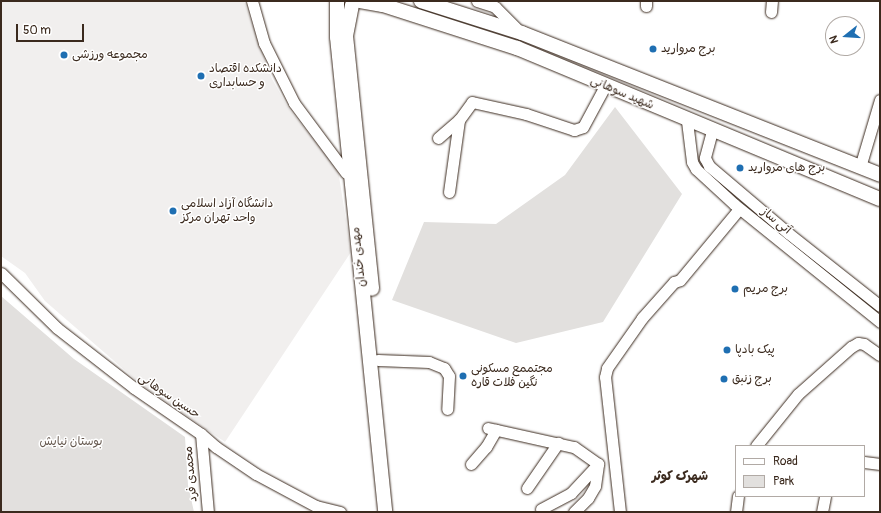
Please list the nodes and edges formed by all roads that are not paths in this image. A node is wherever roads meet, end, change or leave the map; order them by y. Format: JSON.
{"nodes":[{"id":1,"x":252,"y":1,"type":"edge"},
{"id":2,"x":421,"y":1,"type":"edge"},
{"id":3,"x":478,"y":1,"type":"edge"},
{"id":4,"x":772,"y":1,"type":"edge"},
{"id":5,"x":350,"y":2,"type":"edge"},
{"id":6,"x":770,"y":12,"type":"dead end"},
{"id":7,"x":522,"y":33,"type":"junction"},
{"id":8,"x":517,"y":48,"type":"junction"},
{"id":9,"x":605,"y":86,"type":"junction"},
{"id":10,"x":880,"y":100,"type":"edge"},
{"id":11,"x":459,"y":120,"type":"junction"},
{"id":12,"x":687,"y":121,"type":"junction"},
{"id":13,"x":712,"y":131,"type":"junction"},
{"id":14,"x":438,"y":138,"type":"dead end"},
{"id":15,"x":860,"y":167,"type":"junction"},
{"id":16,"x":346,"y":173,"type":"dead end"},
{"id":17,"x":880,"y":175,"type":"edge"},
{"id":18,"x":449,"y":192,"type":"dead end"},
{"id":19,"x":880,"y":199,"type":"edge"},
{"id":20,"x":736,"y":206,"type":"junction"},
{"id":21,"x":788,"y":233,"type":"junction"},
{"id":22,"x":781,"y":242,"type":"junction"},
{"id":23,"x":1,"y":273,"type":"edge"},
{"id":24,"x":880,"y":306,"type":"edge"},
{"id":25,"x":880,"y":322,"type":"edge"},
{"id":26,"x":880,"y":355,"type":"edge"},
{"id":27,"x":378,"y":360,"type":"junction"},
{"id":28,"x":447,"y":409,"type":"dead end"},
{"id":29,"x":201,"y":434,"type":"junction"},
{"id":30,"x":558,"y":443,"type":"junction"},
{"id":31,"x":757,"y":445,"type":"edge"},
{"id":32,"x":865,"y":462,"type":"edge"},
{"id":33,"x":471,"y":464,"type":"dead end"},
{"id":34,"x":598,"y":464,"type":"junction"},
{"id":35,"x":880,"y":464,"type":"edge"},
{"id":36,"x":526,"y":488,"type":"dead end"},
{"id":37,"x":738,"y":497,"type":"edge"},
{"id":38,"x":825,"y":497,"type":"edge"},
{"id":39,"x":316,"y":509,"type":"edge"},
{"id":40,"x":541,"y":509,"type":"dead end"},
{"id":41,"x":208,"y":512,"type":"edge"},
{"id":42,"x":340,"y":512,"type":"edge"},
{"id":43,"x":385,"y":512,"type":"edge"},
{"id":44,"x":393,"y":512,"type":"edge"},
{"id":45,"x":574,"y":512,"type":"edge"},
{"id":46,"x":620,"y":512,"type":"edge"},
{"id":47,"x":736,"y":512,"type":"edge"},
{"id":48,"x":822,"y":512,"type":"edge"}],
"edges":[{"from":1,"to":16,"type":"street"},
{"from":2,"to":7,"type":"main road","name":"شهید سوهانی"},
{"from":3,"to":7,"type":"street"},
{"from":4,"to":6,"type":"street"},
{"from":5,"to":8,"type":"main road","name":"شهید سوهانی"},
{"from":5,"to":27,"type":"main road","name":"مهدی خندان"},
{"from":5,"to":43,"type":"main road","name":"مهدی خندان"},
{"from":7,"to":8,"type":"main road"},
{"from":7,"to":15,"type":"main road","name":"شهید سوهانی"},
{"from":8,"to":9,"type":"main road","name":"شهید سوهانی"},
{"from":9,"to":11,"type":"street"},
{"from":9,"to":12,"type":"main road","name":"شهید سوهانی"},
{"from":10,"to":15,"type":"street"},
{"from":11,"to":14,"type":"street"},
{"from":11,"to":18,"type":"street"},
{"from":12,"to":13,"type":"main road","name":"شهید سوهانی"},
{"from":12,"to":20,"type":"street","name":"آتی ساز"},
{"from":13,"to":19,"type":"main road","name":"شهید سوهانی"},
{"from":13,"to":21,"type":"street","name":"آتی ساز"},
{"from":15,"to":17,"type":"main road","name":"شهید سوهانی"},
{"from":20,"to":22,"type":"street","name":"آتی ساز"},
{"from":20,"to":46,"type":"street"},
{"from":21,"to":22,"type":"street"},
{"from":21,"to":24,"type":"street","name":"آتی ساز"},
{"from":22,"to":25,"type":"street","name":"آتی ساز"},
{"from":23,"to":29,"type":"street","name":"حسین سوهانی"},
{"from":26,"to":31,"type":"street"},
{"from":27,"to":28,"type":"street"},
{"from":27,"to":44,"type":"main road","name":"مهدی خندان"},
{"from":29,"to":39,"type":"street","name":"حسین سوهانی"},
{"from":29,"to":41,"type":"street","name":"محمدی فرد"},
{"from":30,"to":33,"type":"street"},
{"from":30,"to":34,"type":"street"},
{"from":30,"to":36,"type":"street"},
{"from":32,"to":35,"type":"street"},
{"from":34,"to":40,"type":"street"},
{"from":34,"to":45,"type":"street"},
{"from":37,"to":47,"type":"street"},
{"from":38,"to":48,"type":"street"},
{"from":39,"to":42,"type":"street","name":"حسین سوهانی"}]}
